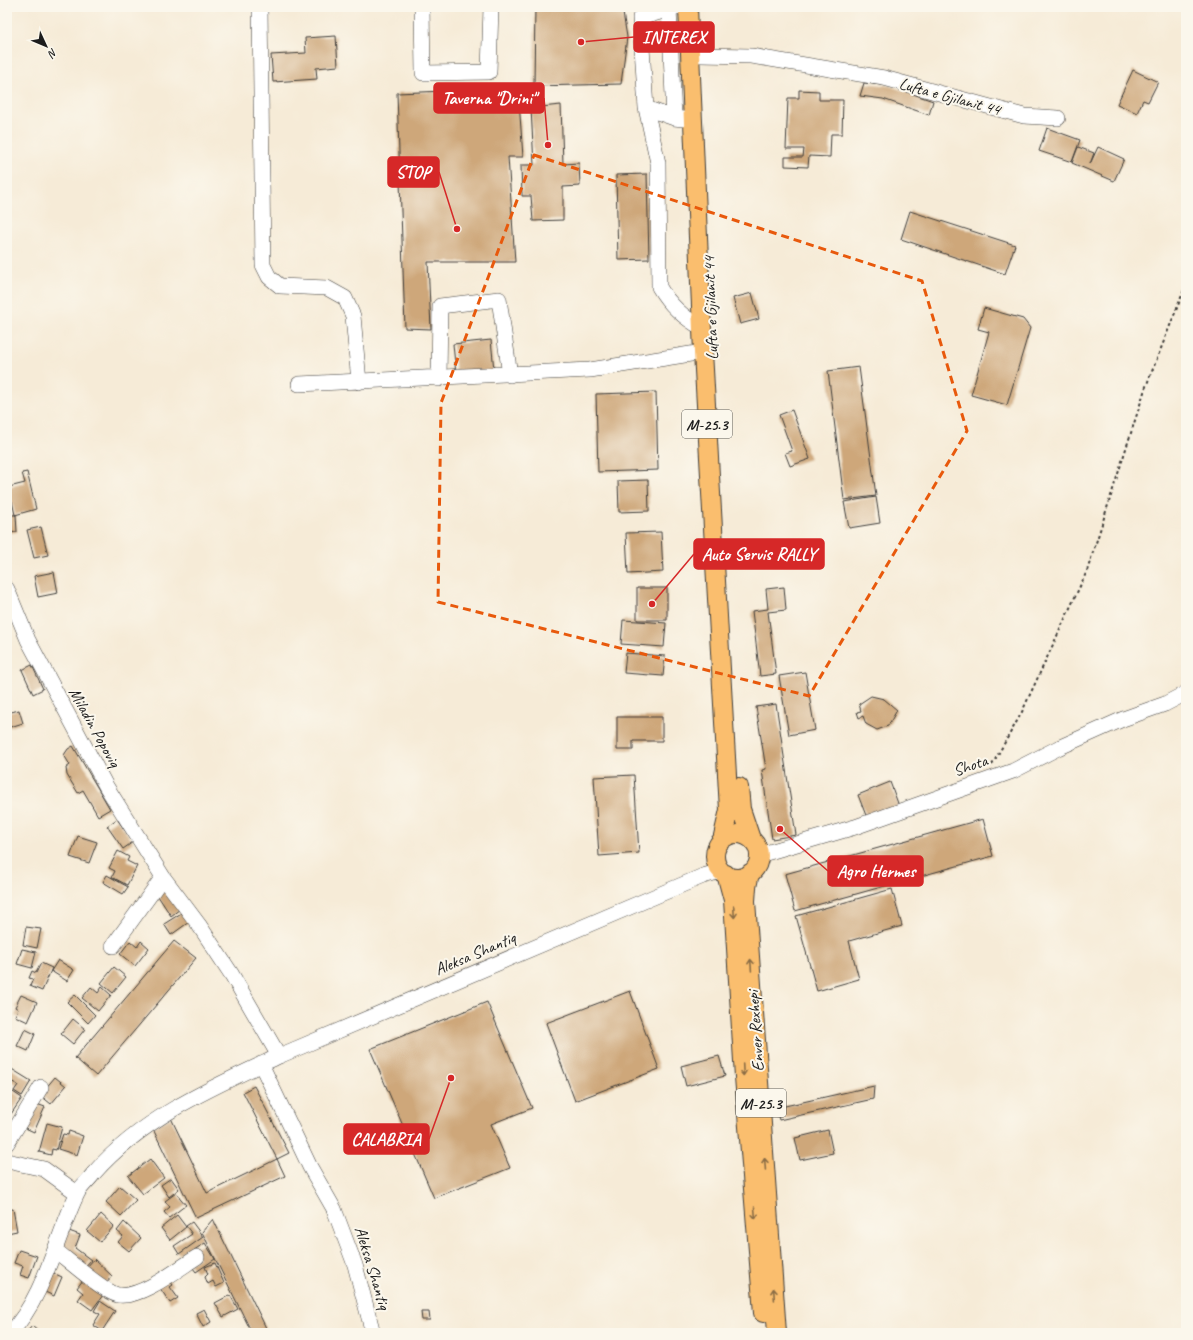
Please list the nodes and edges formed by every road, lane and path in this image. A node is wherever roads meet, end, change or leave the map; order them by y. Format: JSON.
{"nodes":[{"id":1,"x":260,"y":7,"type":"edge"},
{"id":2,"x":422,"y":7,"type":"edge"},
{"id":3,"x":491,"y":7,"type":"edge"},
{"id":4,"x":688,"y":7,"type":"edge"},
{"id":5,"x":697,"y":7,"type":"edge"},
{"id":6,"x":672,"y":8,"type":"edge"},
{"id":7,"x":700,"y":55,"type":"junction"},
{"id":8,"x":646,"y":108,"type":"junction"},
{"id":9,"x":674,"y":118,"type":"junction"},
{"id":10,"x":1058,"y":118,"type":"dead end"},
{"id":11,"x":693,"y":119,"type":"junction"},
{"id":12,"x":1186,"y":285,"type":"edge"},
{"id":13,"x":702,"y":328,"type":"junction"},
{"id":14,"x":702,"y":352,"type":"junction"},
{"id":15,"x":510,"y":375,"type":"junction"},
{"id":16,"x":439,"y":379,"type":"junction"},
{"id":17,"x":359,"y":382,"type":"junction"},
{"id":18,"x":299,"y":384,"type":"dead end"},
{"id":19,"x":7,"y":590,"type":"edge"},
{"id":20,"x":1186,"y":693,"type":"edge"},
{"id":21,"x":981,"y":781,"type":"junction"},
{"id":22,"x":751,"y":839,"type":"junction"},
{"id":23,"x":722,"y":840,"type":"junction"},
{"id":24,"x":759,"y":855,"type":"junction"},
{"id":25,"x":721,"y":869,"type":"junction"},
{"id":26,"x":750,"y":873,"type":"junction"},
{"id":27,"x":163,"y":877,"type":"junction"},
{"id":28,"x":113,"y":946,"type":"dead end"},
{"id":29,"x":279,"y":1056,"type":"junction"},
{"id":30,"x":261,"y":1064,"type":"junction"},
{"id":31,"x":41,"y":1087,"type":"dead end"},
{"id":32,"x":7,"y":1143,"type":"edge"},
{"id":33,"x":7,"y":1161,"type":"edge"},
{"id":34,"x":77,"y":1193,"type":"junction"},
{"id":35,"x":55,"y":1250,"type":"junction"},
{"id":36,"x":197,"y":1257,"type":"dead end"},
{"id":37,"x":10,"y":1333,"type":"edge"},
{"id":38,"x":373,"y":1333,"type":"edge"},
{"id":39,"x":765,"y":1333,"type":"edge"},
{"id":40,"x":777,"y":1333,"type":"edge"}],
"edges":[{"from":1,"to":17,"type":"street"},
{"from":2,"to":3,"type":"street"},
{"from":4,"to":11,"type":"main road","number":"M-25.3"},
{"from":5,"to":7,"type":"main road","name":"Lufta e Gjilanit 44","number":"M-25.3"},
{"from":6,"to":8,"type":"street"},
{"from":6,"to":9,"type":"street"},
{"from":7,"to":10,"type":"street","name":"Lufta e Gjilanit 44"},
{"from":7,"to":22,"type":"main road","name":"Lufta e Gjilanit 44","number":"M-25.3"},
{"from":8,"to":9,"type":"street"},
{"from":8,"to":13,"type":"street"},
{"from":9,"to":11,"type":"street"},
{"from":11,"to":13,"type":"main road","number":"M-25.3"},
{"from":12,"to":21,"type":"path"},
{"from":13,"to":14,"type":"main road","number":"M-25.3"},
{"from":14,"to":15,"type":"street"},
{"from":14,"to":23,"type":"main road","number":"M-25.3"},
{"from":15,"to":16,"type":"street"},
{"from":15,"to":16,"type":"street"},
{"from":16,"to":17,"type":"street"},
{"from":17,"to":18,"type":"street"},
{"from":19,"to":27,"type":"street","name":"Miladin Popoviq"},
{"from":20,"to":21,"type":"street","name":"Shota"},
{"from":21,"to":24,"type":"street","name":"Shota"},
{"from":22,"to":23,"type":"main road"},
{"from":22,"to":24,"type":"main road","number":"M-25.3"},
{"from":23,"to":25,"type":"main road","number":"M-25.3"},
{"from":24,"to":26,"type":"main road","number":"M-25.3"},
{"from":25,"to":26,"type":"main road"},
{"from":25,"to":29,"type":"street","name":"Aleksa Shantiq"},
{"from":25,"to":39,"type":"main road","number":"M-25.3","one_way":true},
{"from":40,"to":26,"type":"main road","name":"Enver Rexhepi","number":"M-25.3","one_way":true},
{"from":27,"to":28,"type":"street"},
{"from":27,"to":29,"type":"street","name":"Miladin Popoviq"},
{"from":29,"to":30,"type":"street","name":"Aleksa Shantiq"},
{"from":30,"to":34,"type":"street","name":"Aleksa Shantiq"},
{"from":30,"to":38,"type":"street","name":"Aleksa Shantiq"},
{"from":31,"to":32,"type":"street"},
{"from":33,"to":34,"type":"street"},
{"from":34,"to":35,"type":"street","name":"Aleksa Shantiq"},
{"from":35,"to":36,"type":"street"},
{"from":35,"to":37,"type":"street","name":"Aleksa Shantiq"}]}
